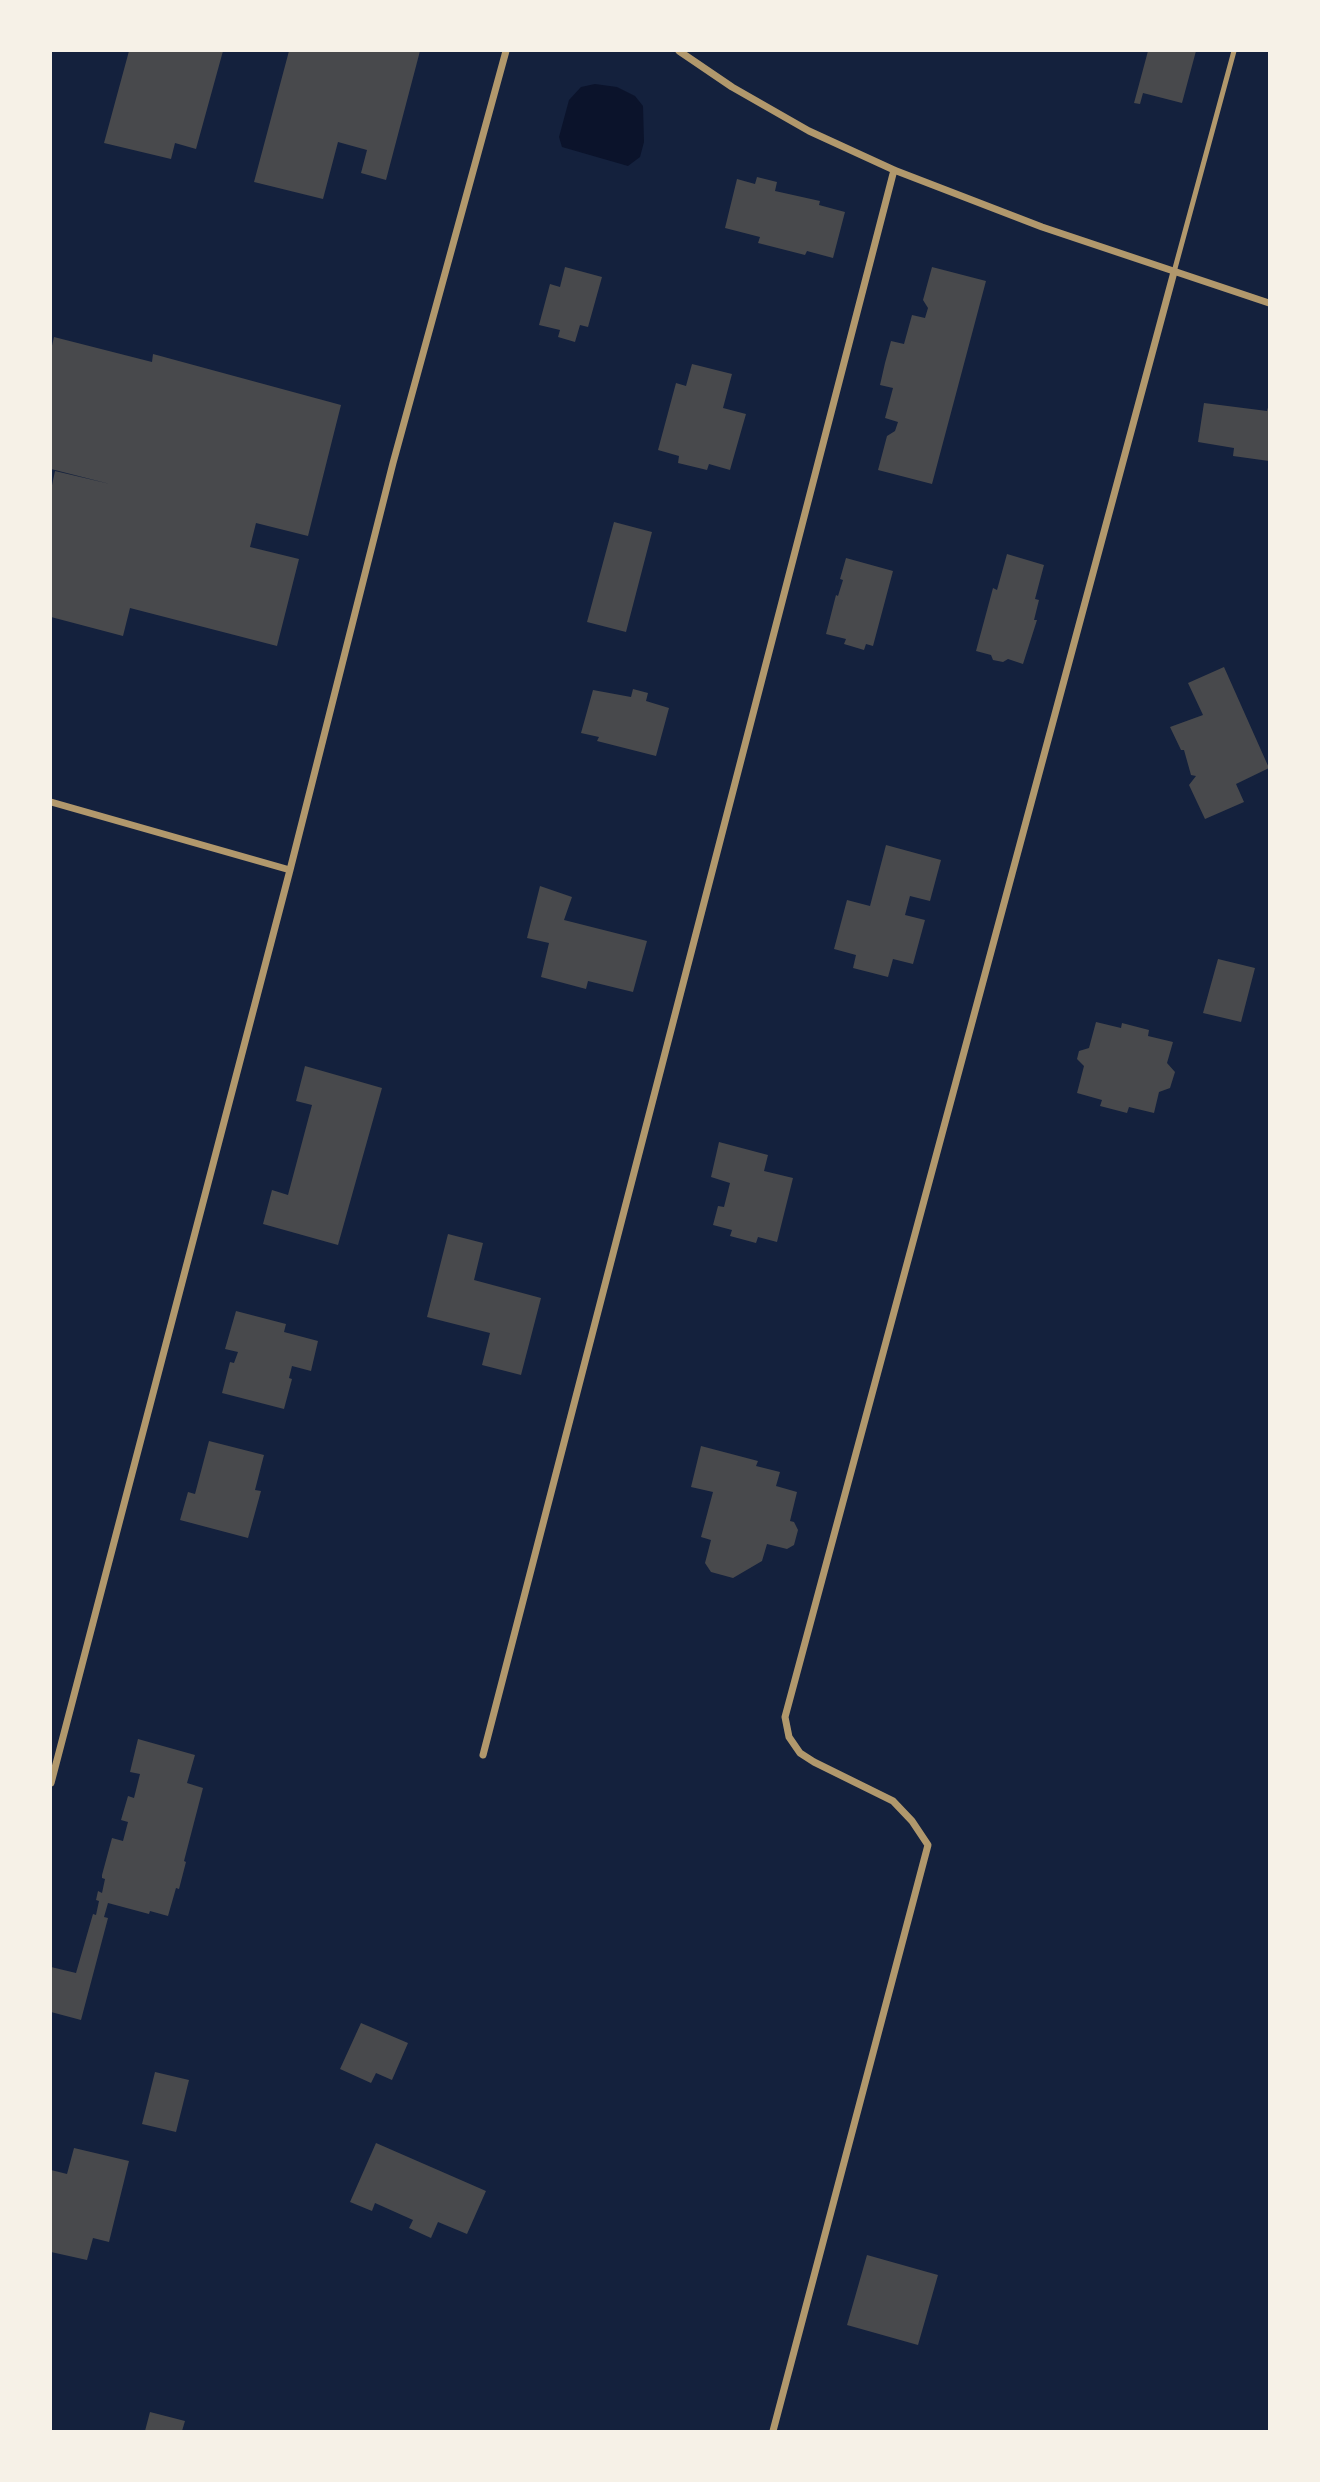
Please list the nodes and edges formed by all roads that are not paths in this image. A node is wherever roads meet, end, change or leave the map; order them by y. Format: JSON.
{"nodes":[{"id":1,"x":506,"y":51,"type":"edge"},
{"id":2,"x":679,"y":51,"type":"edge"},
{"id":3,"x":1234,"y":51,"type":"edge"},
{"id":4,"x":894,"y":170,"type":"junction"},
{"id":5,"x":1174,"y":272,"type":"junction"},
{"id":6,"x":1269,"y":303,"type":"edge"},
{"id":7,"x":51,"y":802,"type":"edge"},
{"id":8,"x":290,"y":870,"type":"junction"},
{"id":9,"x":483,"y":1755,"type":"dead end"},
{"id":10,"x":51,"y":1783,"type":"edge"},
{"id":11,"x":773,"y":2431,"type":"edge"}],
"edges":[{"from":1,"to":8,"type":"street"},
{"from":2,"to":4,"type":"street"},
{"from":3,"to":5,"type":"lane"},
{"from":4,"to":5,"type":"street"},
{"from":4,"to":9,"type":"street"},
{"from":5,"to":6,"type":"street"},
{"from":5,"to":11,"type":"street"},
{"from":7,"to":8,"type":"street"},
{"from":8,"to":10,"type":"street"}]}
